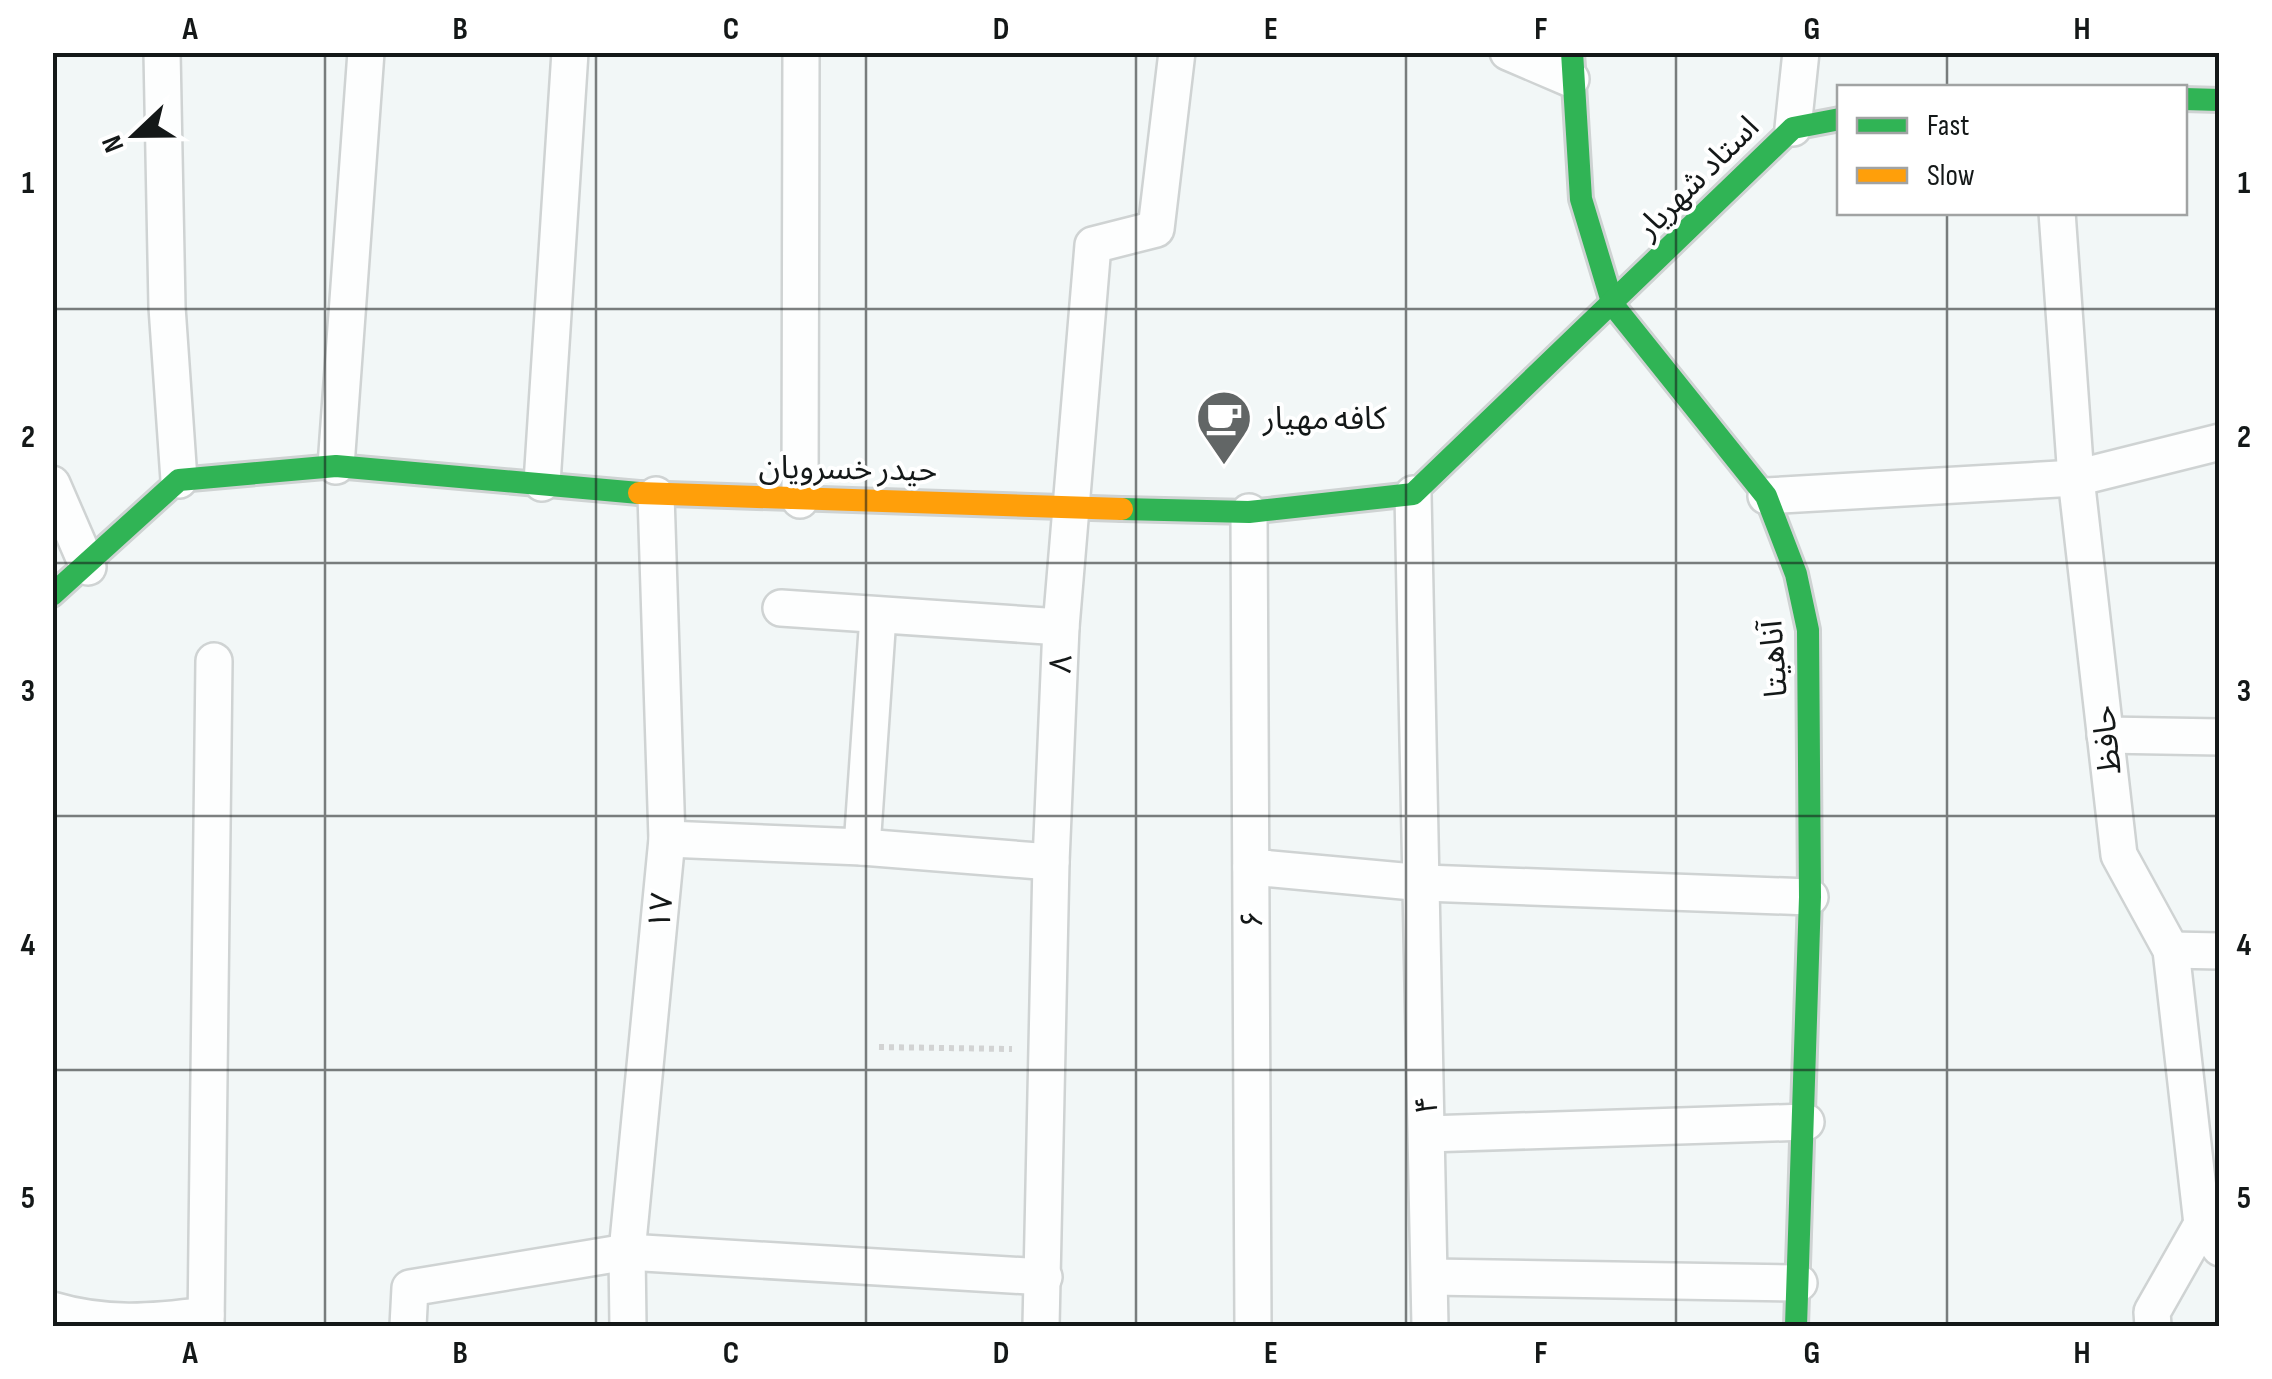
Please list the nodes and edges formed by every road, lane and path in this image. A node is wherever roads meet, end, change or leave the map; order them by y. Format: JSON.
{"nodes":[{"id":1,"x":162,"y":52,"type":"edge"},
{"id":2,"x":366,"y":52,"type":"edge"},
{"id":3,"x":570,"y":52,"type":"edge"},
{"id":4,"x":801,"y":52,"type":"edge"},
{"id":5,"x":1177,"y":52,"type":"edge"},
{"id":6,"x":1508,"y":52,"type":"edge"},
{"id":7,"x":1801,"y":52,"type":"edge"},
{"id":8,"x":1571,"y":66,"type":"edge"},
{"id":9,"x":2187,"y":98,"type":"edge"},
{"id":10,"x":2220,"y":100,"type":"edge"},
{"id":11,"x":1837,"y":120,"type":"edge"},
{"id":12,"x":1793,"y":128,"type":"junction"},
{"id":13,"x":2057,"y":215,"type":"edge"},
{"id":14,"x":1613,"y":305,"type":"junction"},
{"id":15,"x":2220,"y":442,"type":"edge"},
{"id":16,"x":336,"y":466,"type":"junction"},
{"id":17,"x":2076,"y":478,"type":"junction"},
{"id":18,"x":179,"y":480,"type":"junction"},
{"id":19,"x":542,"y":483,"type":"junction"},
{"id":20,"x":52,"y":484,"type":"edge"},
{"id":21,"x":1413,"y":494,"type":"junction"},
{"id":22,"x":656,"y":496,"type":"junction"},
{"id":23,"x":1766,"y":496,"type":"junction"},
{"id":24,"x":800,"y":500,"type":"junction"},
{"id":25,"x":1075,"y":508,"type":"junction"},
{"id":26,"x":1249,"y":512,"type":"junction"},
{"id":27,"x":88,"y":567,"type":"junction"},
{"id":28,"x":52,"y":595,"type":"edge"},
{"id":29,"x":781,"y":608,"type":"dead end"},
{"id":30,"x":878,"y":616,"type":"junction"},
{"id":31,"x":1062,"y":627,"type":"junction"},
{"id":32,"x":214,"y":661,"type":"dead end"},
{"id":33,"x":2105,"y":735,"type":"junction"},
{"id":34,"x":2220,"y":736,"type":"edge"},
{"id":35,"x":667,"y":839,"type":"junction"},
{"id":36,"x":862,"y":847,"type":"junction"},
{"id":37,"x":1051,"y":862,"type":"junction"},
{"id":38,"x":1250,"y":867,"type":"junction"},
{"id":39,"x":1424,"y":883,"type":"junction"},
{"id":40,"x":1810,"y":898,"type":"junction"},
{"id":41,"x":2172,"y":950,"type":"junction"},
{"id":42,"x":2220,"y":951,"type":"edge"},
{"id":43,"x":878,"y":1046,"type":"dead end"},
{"id":44,"x":1048,"y":1050,"type":"junction"},
{"id":45,"x":1806,"y":1122,"type":"junction"},
{"id":46,"x":1426,"y":1134,"type":"junction"},
{"id":47,"x":2214,"y":1231,"type":"edge"},
{"id":48,"x":627,"y":1252,"type":"junction"},
{"id":49,"x":1044,"y":1277,"type":"junction"},
{"id":50,"x":1430,"y":1277,"type":"junction"},
{"id":51,"x":1799,"y":1284,"type":"junction"},
{"id":52,"x":52,"y":1310,"type":"edge"},
{"id":53,"x":206,"y":1320,"type":"edge"},
{"id":54,"x":408,"y":1326,"type":"edge"},
{"id":55,"x":628,"y":1326,"type":"edge"},
{"id":56,"x":1042,"y":1326,"type":"edge"},
{"id":57,"x":1253,"y":1326,"type":"edge"},
{"id":58,"x":1430,"y":1326,"type":"edge"},
{"id":59,"x":1796,"y":1326,"type":"edge"},
{"id":60,"x":2153,"y":1326,"type":"edge"}],
"edges":[{"from":1,"to":18,"type":"street"},
{"from":2,"to":16,"type":"street"},
{"from":3,"to":19,"type":"street"},
{"from":4,"to":24,"type":"street"},
{"from":5,"to":25,"type":"street","name":"۸"},
{"from":6,"to":8,"type":"street"},
{"from":7,"to":12,"type":"street"},
{"from":8,"to":14,"type":"street","name":"آناهیتا"},
{"from":9,"to":10,"type":"street"},
{"from":11,"to":12,"type":"street","name":"استاد شهریار"},
{"from":12,"to":14,"type":"street","name":"استاد شهریار"},
{"from":13,"to":17,"type":"street","name":"حافظ"},
{"from":14,"to":21,"type":"street"},
{"from":14,"to":23,"type":"street","name":"آناهیتا"},
{"from":15,"to":17,"type":"street"},
{"from":16,"to":18,"type":"street","name":"حیدر خسرویان"},
{"from":16,"to":19,"type":"street","name":"حیدر خسرویان"},
{"from":17,"to":23,"type":"street"},
{"from":17,"to":33,"type":"street","name":"حافظ"},
{"from":18,"to":27,"type":"street"},
{"from":19,"to":22,"type":"street","name":"حیدر خسرویان"},
{"from":20,"to":27,"type":"street"},
{"from":21,"to":26,"type":"street","name":"حیدر خسرویان"},
{"from":21,"to":39,"type":"street","name":"۴"},
{"from":22,"to":24,"type":"street","name":"حیدر خسرویان"},
{"from":22,"to":35,"type":"street","name":"۱۷"},
{"from":23,"to":40,"type":"street","name":"آناهیتا"},
{"from":24,"to":25,"type":"street","name":"حیدر خسرویان"},
{"from":25,"to":26,"type":"street","name":"حیدر خسرویان"},
{"from":25,"to":31,"type":"street","name":"۸"},
{"from":26,"to":38,"type":"street","name":"۶"},
{"from":27,"to":28,"type":"street"},
{"from":29,"to":30,"type":"street"},
{"from":30,"to":31,"type":"street"},
{"from":30,"to":36,"type":"street"},
{"from":31,"to":37,"type":"street","name":"۸"},
{"from":32,"to":53,"type":"street"},
{"from":33,"to":34,"type":"street"},
{"from":33,"to":41,"type":"street","name":"حافظ"},
{"from":35,"to":36,"type":"street"},
{"from":35,"to":48,"type":"street","name":"۱۷"},
{"from":36,"to":37,"type":"street"},
{"from":37,"to":44,"type":"street","name":"۸"},
{"from":38,"to":39,"type":"street"},
{"from":38,"to":57,"type":"street","name":"۶"},
{"from":39,"to":40,"type":"street"},
{"from":39,"to":46,"type":"street","name":"۴"},
{"from":40,"to":45,"type":"street","name":"آناهیتا"},
{"from":41,"to":42,"type":"street"},
{"from":41,"to":47,"type":"street","name":"حافظ"},
{"from":43,"to":44,"type":"path"},
{"from":44,"to":49,"type":"street","name":"۸"},
{"from":45,"to":46,"type":"street"},
{"from":45,"to":51,"type":"street","name":"آناهیتا"},
{"from":46,"to":50,"type":"street","name":"۴"},
{"from":47,"to":60,"type":"street"},
{"from":48,"to":49,"type":"street"},
{"from":48,"to":54,"type":"street"},
{"from":48,"to":55,"type":"street","name":"۱۷"},
{"from":49,"to":56,"type":"street","name":"۸"},
{"from":50,"to":51,"type":"street"},
{"from":50,"to":58,"type":"street","name":"۴"},
{"from":51,"to":59,"type":"street","name":"آناهیتا"},
{"from":52,"to":53,"type":"street"}]}
